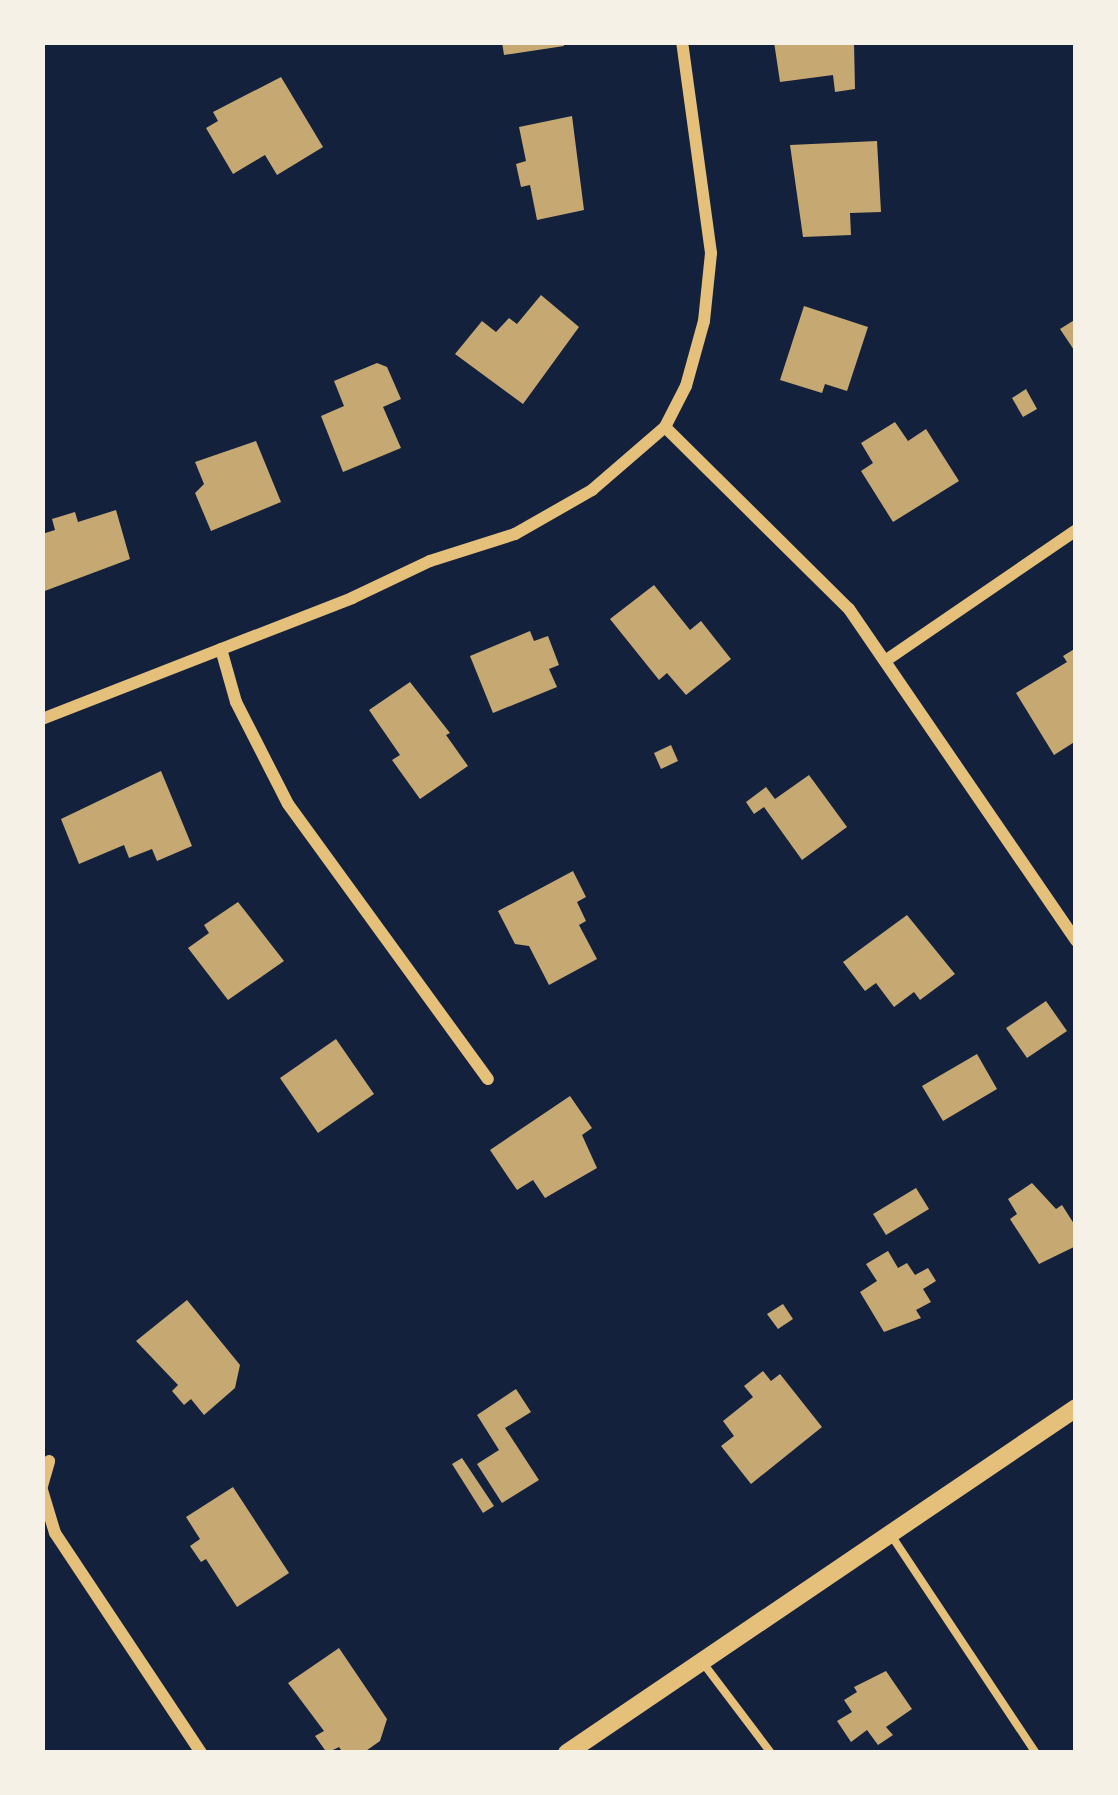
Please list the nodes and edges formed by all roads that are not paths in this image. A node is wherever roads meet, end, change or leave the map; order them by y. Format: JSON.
{"nodes":[{"id":1,"x":682,"y":42,"type":"edge"},
{"id":2,"x":664,"y":427,"type":"junction"},
{"id":3,"x":1076,"y":530,"type":"edge"},
{"id":4,"x":221,"y":649,"type":"junction"},
{"id":5,"x":885,"y":661,"type":"junction"},
{"id":6,"x":42,"y":719,"type":"edge"},
{"id":7,"x":1076,"y":941,"type":"edge"},
{"id":8,"x":488,"y":1078,"type":"dead end"},
{"id":9,"x":1076,"y":1408,"type":"edge"},
{"id":10,"x":49,"y":1461,"type":"dead end"},
{"id":11,"x":42,"y":1488,"type":"edge"},
{"id":12,"x":56,"y":1533,"type":"junction"},
{"id":13,"x":890,"y":1534,"type":"junction"},
{"id":14,"x":42,"y":1543,"type":"edge"},
{"id":15,"x":701,"y":1662,"type":"junction"},
{"id":16,"x":201,"y":1753,"type":"edge"},
{"id":17,"x":567,"y":1753,"type":"edge"},
{"id":18,"x":771,"y":1753,"type":"edge"},
{"id":19,"x":1036,"y":1753,"type":"edge"}],
"edges":[{"from":1,"to":2,"type":"street"},
{"from":2,"to":4,"type":"street"},
{"from":2,"to":5,"type":"street"},
{"from":3,"to":5,"type":"street"},
{"from":4,"to":6,"type":"street"},
{"from":4,"to":8,"type":"street"},
{"from":5,"to":7,"type":"street"},
{"from":9,"to":13,"type":"street"},
{"from":10,"to":11,"type":"street"},
{"from":11,"to":12,"type":"street"},
{"from":12,"to":14,"type":"street"},
{"from":12,"to":16,"type":"street"},
{"from":13,"to":15,"type":"street"},
{"from":13,"to":19,"type":"lane"},
{"from":15,"to":17,"type":"street"},
{"from":15,"to":18,"type":"lane"}]}
